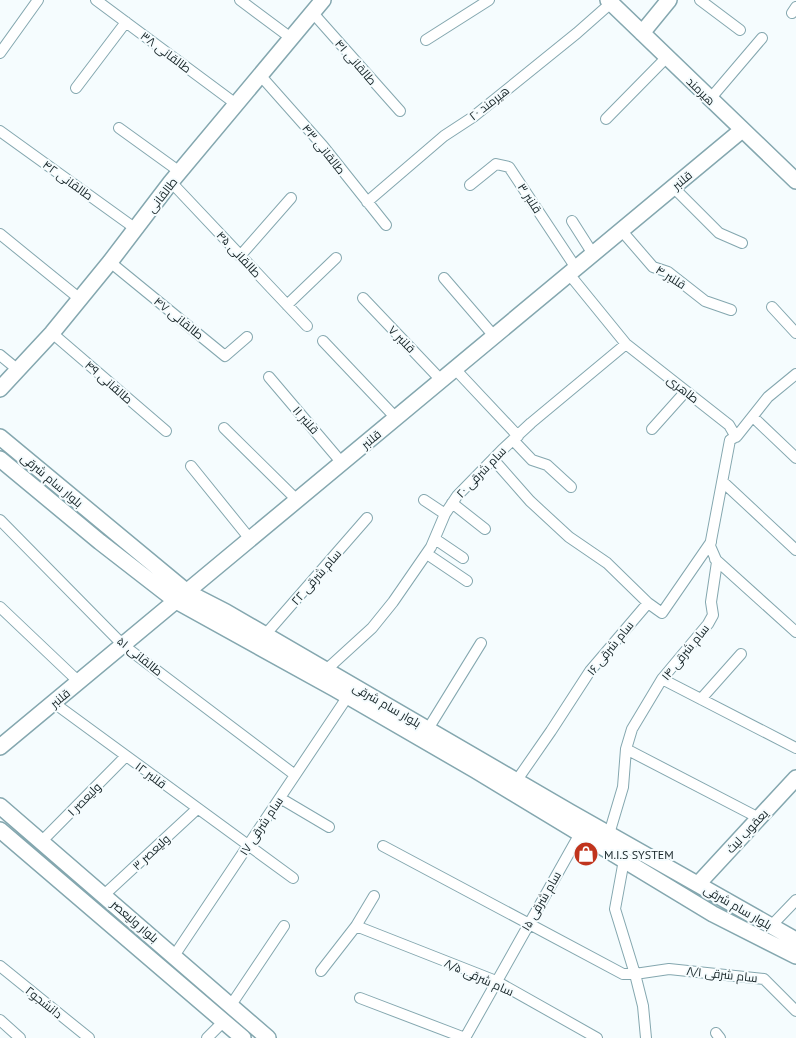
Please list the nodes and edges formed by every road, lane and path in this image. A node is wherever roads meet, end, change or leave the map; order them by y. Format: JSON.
{"nodes":[{"id":1,"x":38,"y":0,"type":"edge"},
{"id":2,"x":96,"y":0,"type":"edge"},
{"id":3,"x":240,"y":0,"type":"edge"},
{"id":4,"x":322,"y":0,"type":"edge"},
{"id":5,"x":489,"y":0,"type":"edge"},
{"id":6,"x":669,"y":0,"type":"edge"},
{"id":7,"x":700,"y":0,"type":"edge"},
{"id":8,"x":609,"y":1,"type":"edge"},
{"id":9,"x":312,"y":12,"type":"junction"},
{"id":10,"x":126,"y":22,"type":"junction"},
{"id":11,"x":740,"y":30,"type":"dead end"},
{"id":12,"x":642,"y":33,"type":"junction"},
{"id":13,"x":291,"y":38,"type":"junction"},
{"id":14,"x":762,"y":38,"type":"dead end"},
{"id":15,"x":426,"y":40,"type":"dead end"},
{"id":16,"x":0,"y":53,"type":"edge"},
{"id":17,"x":668,"y":57,"type":"junction"},
{"id":18,"x":260,"y":75,"type":"junction"},
{"id":19,"x":76,"y":88,"type":"dead end"},
{"id":20,"x":710,"y":100,"type":"junction"},
{"id":21,"x":236,"y":104,"type":"junction"},
{"id":22,"x":400,"y":111,"type":"dead end"},
{"id":23,"x":606,"y":119,"type":"dead end"},
{"id":24,"x":119,"y":128,"type":"dead end"},
{"id":25,"x":742,"y":130,"type":"junction"},
{"id":26,"x":0,"y":131,"type":"edge"},
{"id":27,"x":176,"y":177,"type":"junction"},
{"id":28,"x":795,"y":177,"type":"edge"},
{"id":29,"x":470,"y":185,"type":"dead end"},
{"id":30,"x":673,"y":187,"type":"junction"},
{"id":31,"x":291,"y":198,"type":"dead end"},
{"id":32,"x":367,"y":202,"type":"junction"},
{"id":33,"x":572,"y":221,"type":"dead end"},
{"id":34,"x":386,"y":226,"type":"dead end"},
{"id":35,"x":136,"y":228,"type":"junction"},
{"id":36,"x":621,"y":230,"type":"junction"},
{"id":37,"x":0,"y":234,"type":"edge"},
{"id":38,"x":742,"y":243,"type":"dead end"},
{"id":39,"x":593,"y":254,"type":"junction"},
{"id":40,"x":240,"y":256,"type":"junction"},
{"id":41,"x":336,"y":258,"type":"dead end"},
{"id":42,"x":110,"y":262,"type":"junction"},
{"id":43,"x":572,"y":271,"type":"junction"},
{"id":44,"x":444,"y":278,"type":"dead end"},
{"id":45,"x":363,"y":298,"type":"dead end"},
{"id":46,"x":80,"y":299,"type":"junction"},
{"id":47,"x":287,"y":305,"type":"junction"},
{"id":48,"x":772,"y":307,"type":"dead end"},
{"id":49,"x":730,"y":310,"type":"dead end"},
{"id":50,"x":307,"y":326,"type":"dead end"},
{"id":51,"x":796,"y":332,"type":"edge"},
{"id":52,"x":52,"y":333,"type":"junction"},
{"id":53,"x":494,"y":336,"type":"junction"},
{"id":54,"x":247,"y":337,"type":"dead end"},
{"id":55,"x":323,"y":341,"type":"dead end"},
{"id":56,"x":626,"y":344,"type":"junction"},
{"id":57,"x":0,"y":355,"type":"edge"},
{"id":58,"x":17,"y":369,"type":"junction"},
{"id":59,"x":455,"y":369,"type":"junction"},
{"id":60,"x":796,"y":374,"type":"edge"},
{"id":61,"x":269,"y":377,"type":"dead end"},
{"id":62,"x":441,"y":380,"type":"junction"},
{"id":63,"x":0,"y":389,"type":"edge"},
{"id":64,"x":686,"y":391,"type":"junction"},
{"id":65,"x":753,"y":417,"type":"junction"},
{"id":66,"x":396,"y":418,"type":"junction"},
{"id":67,"x":224,"y":428,"type":"dead end"},
{"id":68,"x":652,"y":429,"type":"dead end"},
{"id":69,"x":166,"y":431,"type":"dead end"},
{"id":70,"x":0,"y":437,"type":"edge"},
{"id":71,"x":736,"y":437,"type":"junction"},
{"id":72,"x":515,"y":438,"type":"junction"},
{"id":73,"x":796,"y":458,"type":"edge"},
{"id":74,"x":0,"y":459,"type":"edge"},
{"id":75,"x":493,"y":459,"type":"junction"},
{"id":76,"x":342,"y":463,"type":"junction"},
{"id":77,"x":191,"y":466,"type":"dead end"},
{"id":78,"x":722,"y":482,"type":"junction"},
{"id":79,"x":571,"y":487,"type":"dead end"},
{"id":80,"x":297,"y":500,"type":"junction"},
{"id":81,"x":424,"y":500,"type":"dead end"},
{"id":82,"x":452,"y":503,"type":"junction"},
{"id":83,"x":445,"y":514,"type":"junction"},
{"id":84,"x":367,"y":518,"type":"dead end"},
{"id":85,"x":0,"y":520,"type":"edge"},
{"id":86,"x":485,"y":529,"type":"dead end"},
{"id":87,"x":250,"y":539,"type":"junction"},
{"id":88,"x":435,"y":539,"type":"junction"},
{"id":89,"x":711,"y":542,"type":"junction"},
{"id":90,"x":796,"y":550,"type":"edge"},
{"id":91,"x":427,"y":554,"type":"junction"},
{"id":92,"x":464,"y":558,"type":"dead end"},
{"id":93,"x":715,"y":559,"type":"junction"},
{"id":94,"x":467,"y":581,"type":"dead end"},
{"id":95,"x":182,"y":596,"type":"junction"},
{"id":96,"x":648,"y":603,"type":"junction"},
{"id":97,"x":0,"y":607,"type":"edge"},
{"id":98,"x":796,"y":632,"type":"edge"},
{"id":99,"x":265,"y":635,"type":"junction"},
{"id":100,"x":481,"y":643,"type":"dead end"},
{"id":101,"x":123,"y":645,"type":"junction"},
{"id":102,"x":741,"y":654,"type":"dead end"},
{"id":103,"x":326,"y":670,"type":"junction"},
{"id":104,"x":662,"y":679,"type":"junction"},
{"id":105,"x":79,"y":682,"type":"junction"},
{"id":106,"x":348,"y":696,"type":"junction"},
{"id":107,"x":701,"y":700,"type":"junction"},
{"id":108,"x":54,"y":703,"type":"junction"},
{"id":109,"x":428,"y":729,"type":"junction"},
{"id":110,"x":1,"y":744,"type":"edge"},
{"id":111,"x":796,"y":748,"type":"edge"},
{"id":112,"x":626,"y":749,"type":"junction"},
{"id":113,"x":126,"y":756,"type":"junction"},
{"id":114,"x":295,"y":775,"type":"junction"},
{"id":115,"x":796,"y":778,"type":"edge"},
{"id":116,"x":516,"y":780,"type":"junction"},
{"id":117,"x":280,"y":798,"type":"junction"},
{"id":118,"x":0,"y":806,"type":"edge"},
{"id":119,"x":198,"y":809,"type":"junction"},
{"id":120,"x":759,"y":818,"type":"junction"},
{"id":121,"x":329,"y":827,"type":"dead end"},
{"id":122,"x":584,"y":827,"type":"junction"},
{"id":123,"x":0,"y":830,"type":"edge"},
{"id":124,"x":609,"y":834,"type":"junction"},
{"id":125,"x":42,"y":841,"type":"junction"},
{"id":126,"x":248,"y":846,"type":"junction"},
{"id":127,"x":384,"y":846,"type":"dead end"},
{"id":128,"x":624,"y":860,"type":"junction"},
{"id":129,"x":293,"y":878,"type":"dead end"},
{"id":130,"x":698,"y":884,"type":"junction"},
{"id":131,"x":104,"y":895,"type":"junction"},
{"id":132,"x":374,"y":896,"type":"dead end"},
{"id":133,"x":796,"y":900,"type":"edge"},
{"id":134,"x":529,"y":923,"type":"junction"},
{"id":135,"x":284,"y":926,"type":"dead end"},
{"id":136,"x":356,"y":926,"type":"junction"},
{"id":137,"x":771,"y":926,"type":"junction"},
{"id":138,"x":796,"y":940,"type":"edge"},
{"id":139,"x":174,"y":956,"type":"junction"},
{"id":140,"x":796,"y":956,"type":"edge"},
{"id":141,"x":0,"y":966,"type":"edge"},
{"id":142,"x":321,"y":971,"type":"dead end"},
{"id":143,"x":635,"y":974,"type":"junction"},
{"id":144,"x":496,"y":981,"type":"junction"},
{"id":145,"x":360,"y":998,"type":"dead end"},
{"id":146,"x":230,"y":1005,"type":"junction"},
{"id":147,"x":796,"y":1011,"type":"edge"},
{"id":148,"x":0,"y":1020,"type":"edge"},
{"id":149,"x":224,"y":1021,"type":"junction"},
{"id":150,"x":466,"y":1036,"type":"edge"},
{"id":151,"x":20,"y":1038,"type":"edge"},
{"id":152,"x":89,"y":1038,"type":"edge"},
{"id":153,"x":206,"y":1038,"type":"edge"},
{"id":154,"x":243,"y":1038,"type":"edge"},
{"id":155,"x":268,"y":1038,"type":"edge"},
{"id":156,"x":478,"y":1038,"type":"edge"},
{"id":157,"x":597,"y":1038,"type":"edge"},
{"id":158,"x":646,"y":1038,"type":"edge"}],
"edges":[{"from":1,"to":16,"type":"street"},
{"from":2,"to":10,"type":"street","name":"طالقانی ۳۸"},
{"from":3,"to":13,"type":"street"},
{"from":4,"to":9,"type":"street","name":"طالقانی"},
{"from":5,"to":15,"type":"street"},
{"from":6,"to":12,"type":"street"},
{"from":7,"to":11,"type":"street"},
{"from":8,"to":12,"type":"street","name":"هیرمند"},
{"from":8,"to":32,"type":"street","name":"هیرمند ۲۰"},
{"from":9,"to":13,"type":"street","name":"طالقانی"},
{"from":9,"to":22,"type":"street","name":"طالقانی ۴۱"},
{"from":10,"to":19,"type":"street"},
{"from":10,"to":21,"type":"street","name":"طالقانی ۳۸"},
{"from":12,"to":17,"type":"street","name":"هیرمند"},
{"from":13,"to":18,"type":"street","name":"طالقانی"},
{"from":14,"to":20,"type":"street"},
{"from":17,"to":20,"type":"street","name":"هیرمند"},
{"from":17,"to":23,"type":"street"},
{"from":18,"to":21,"type":"street","name":"طالقانی"},
{"from":18,"to":32,"type":"street","name":"طالقانی ۴۳"},
{"from":20,"to":25,"type":"street","name":"هیرمند"},
{"from":21,"to":27,"type":"street","name":"طالقانی"},
{"from":24,"to":27,"type":"street","name":"طالقانی ۴۵"},
{"from":25,"to":28,"type":"street","name":"هیرمند"},
{"from":25,"to":30,"type":"street","name":"قلنبر"},
{"from":26,"to":35,"type":"street","name":"طالقانی ۴۲"},
{"from":27,"to":35,"type":"street","name":"طالقانی"},
{"from":27,"to":40,"type":"street","name":"طالقانی ۴۵"},
{"from":29,"to":43,"type":"street","name":"قلنبر ۳"},
{"from":30,"to":36,"type":"street","name":"قلنبر"},
{"from":30,"to":38,"type":"street"},
{"from":31,"to":40,"type":"street"},
{"from":32,"to":34,"type":"street","name":"طالقانی ۴۳"},
{"from":33,"to":39,"type":"street"},
{"from":35,"to":42,"type":"street","name":"طالقانی"},
{"from":36,"to":39,"type":"street","name":"قلنبر"},
{"from":36,"to":49,"type":"street","name":"قلنبر ۴"},
{"from":37,"to":46,"type":"street"},
{"from":39,"to":43,"type":"street","name":"قلنبر"},
{"from":40,"to":47,"type":"street","name":"طالقانی ۴۵"},
{"from":41,"to":47,"type":"street"},
{"from":42,"to":46,"type":"street","name":"طالقانی"},
{"from":42,"to":54,"type":"street","name":"طالقانی ۴۷"},
{"from":43,"to":53,"type":"street","name":"قلنبر"},
{"from":43,"to":56,"type":"street","name":"طاهری"},
{"from":44,"to":53,"type":"street"},
{"from":45,"to":62,"type":"street","name":"قلنبر ۷"},
{"from":46,"to":52,"type":"street","name":"طالقانی"},
{"from":47,"to":50,"type":"street","name":"طالقانی ۴۵"},
{"from":48,"to":51,"type":"street"},
{"from":52,"to":58,"type":"street","name":"طالقانی"},
{"from":52,"to":69,"type":"street","name":"طالقانی ۴۹"},
{"from":53,"to":59,"type":"street","name":"قلنبر"},
{"from":55,"to":66,"type":"street"},
{"from":56,"to":64,"type":"street","name":"طاهری"},
{"from":56,"to":72,"type":"street","name":"سام شرقی ۲۰"},
{"from":57,"to":58,"type":"street"},
{"from":58,"to":63,"type":"street","name":"طالقانی"},
{"from":59,"to":62,"type":"street","name":"قلنبر"},
{"from":59,"to":72,"type":"street"},
{"from":60,"to":65,"type":"street"},
{"from":61,"to":76,"type":"street","name":"قلنبر ۱۱"},
{"from":62,"to":66,"type":"street","name":"قلنبر"},
{"from":64,"to":68,"type":"street"},
{"from":64,"to":71,"type":"street","name":"طاهری"},
{"from":65,"to":71,"type":"street"},
{"from":65,"to":73,"type":"street"},
{"from":66,"to":76,"type":"street","name":"قلنبر"},
{"from":67,"to":80,"type":"street"},
{"from":70,"to":95,"type":"street","name":"بلوار سام شرقی"},
{"from":71,"to":78,"type":"street","name":"سام شرقی ۱۴"},
{"from":72,"to":75,"type":"street","name":"سام شرقی ۲۰"},
{"from":72,"to":79,"type":"street"},
{"from":74,"to":95,"type":"street","name":"بلوار سام شرقی"},
{"from":75,"to":82,"type":"street","name":"سام شرقی ۲۰"},
{"from":75,"to":96,"type":"street"},
{"from":76,"to":80,"type":"street","name":"قلنبر"},
{"from":77,"to":87,"type":"street"},
{"from":78,"to":89,"type":"street","name":"سام شرقی ۱۴"},
{"from":78,"to":90,"type":"street"},
{"from":80,"to":87,"type":"street","name":"قلنبر"},
{"from":81,"to":83,"type":"street"},
{"from":82,"to":83,"type":"street","name":"سام شرقی ۲۰"},
{"from":82,"to":86,"type":"street"},
{"from":83,"to":88,"type":"street","name":"سام شرقی ۲۰"},
{"from":84,"to":99,"type":"street","name":"سام شرقی ۲۲"},
{"from":85,"to":101,"type":"street","name":"طالقانی ۵۱"},
{"from":87,"to":95,"type":"street","name":"قلنبر"},
{"from":88,"to":91,"type":"street","name":"سام شرقی ۲۰"},
{"from":88,"to":92,"type":"street"},
{"from":89,"to":93,"type":"street","name":"سام شرقی ۱۴"},
{"from":89,"to":96,"type":"street"},
{"from":91,"to":94,"type":"street"},
{"from":91,"to":103,"type":"street","name":"سام شرقی ۲۰"},
{"from":93,"to":98,"type":"street"},
{"from":93,"to":104,"type":"street","name":"سام شرقی ۱۴"},
{"from":95,"to":99,"type":"street","name":"بلوار سام شرقی"},
{"from":95,"to":101,"type":"street","name":"قلنبر"},
{"from":95,"to":106,"type":"street","name":"بلوار سام شرقی"},
{"from":96,"to":116,"type":"street","name":"سام شرقی ۱۶"},
{"from":97,"to":105,"type":"street"},
{"from":99,"to":103,"type":"street","name":"بلوار سام شرقی"},
{"from":100,"to":109,"type":"street"},
{"from":101,"to":105,"type":"street","name":"قلنبر"},
{"from":101,"to":114,"type":"street","name":"طالقانی ۵۱"},
{"from":102,"to":107,"type":"street"},
{"from":103,"to":109,"type":"street","name":"بلوار سام شرقی"},
{"from":104,"to":107,"type":"street"},
{"from":104,"to":112,"type":"street","name":"سام شرقی ۱۴"},
{"from":105,"to":108,"type":"street","name":"قلنبر"},
{"from":106,"to":114,"type":"street","name":"سام شرقی ۱۷"},
{"from":106,"to":122,"type":"street","name":"بلوار سام شرقی"},
{"from":107,"to":111,"type":"street"},
{"from":108,"to":110,"type":"street","name":"قلنبر"},
{"from":108,"to":113,"type":"street","name":"قلنبر ۱۲"},
{"from":109,"to":116,"type":"street","name":"بلوار سام شرقی"},
{"from":112,"to":120,"type":"street"},
{"from":112,"to":124,"type":"street","name":"سام شرقی ۱۴"},
{"from":113,"to":119,"type":"street","name":"قلنبر ۱۲"},
{"from":113,"to":125,"type":"street","name":"ولیعصر ۱"},
{"from":114,"to":117,"type":"street","name":"سام شرقی ۱۷"},
{"from":115,"to":120,"type":"street","name":"یعقوب لیث"},
{"from":116,"to":122,"type":"street","name":"بلوار سام شرقی"},
{"from":117,"to":121,"type":"street"},
{"from":117,"to":126,"type":"street","name":"سام شرقی ۱۷"},
{"from":118,"to":125,"type":"street","name":"بلوار ولیعصر"},
{"from":119,"to":126,"type":"street","name":"قلنبر ۱۲"},
{"from":119,"to":131,"type":"street","name":"ولیعصر ۳"},
{"from":120,"to":130,"type":"street","name":"یعقوب لیث"},
{"from":122,"to":124,"type":"street","name":"بلوار سام شرقی"},
{"from":122,"to":128,"type":"street","name":"بلوار سام شرقی"},
{"from":122,"to":134,"type":"street","name":"سام شرقی ۱۵"},
{"from":123,"to":149,"type":"street","name":"بلوار ولیعصر"},
{"from":124,"to":130,"type":"street","name":"بلوار سام شرقی"},
{"from":125,"to":131,"type":"street","name":"بلوار ولیعصر"},
{"from":126,"to":129,"type":"street","name":"قلنبر ۱۲"},
{"from":126,"to":139,"type":"street","name":"سام شرقی ۱۷"},
{"from":127,"to":134,"type":"street"},
{"from":128,"to":140,"type":"street","name":"بلوار سام شرقی"},
{"from":128,"to":143,"type":"street"},
{"from":130,"to":137,"type":"street","name":"بلوار سام شرقی"},
{"from":131,"to":139,"type":"street","name":"بلوار ولیعصر"},
{"from":132,"to":136,"type":"street"},
{"from":133,"to":137,"type":"street"},
{"from":134,"to":143,"type":"street"},
{"from":134,"to":144,"type":"street","name":"سام شرقی ۱۵"},
{"from":135,"to":146,"type":"street"},
{"from":136,"to":142,"type":"street"},
{"from":136,"to":144,"type":"street","name":"سام شرقی ۸/۵"},
{"from":137,"to":138,"type":"street","name":"بلوار سام شرقی"},
{"from":139,"to":146,"type":"street","name":"بلوار ولیعصر"},
{"from":141,"to":152,"type":"street","name":"دانشجو۲"},
{"from":143,"to":147,"type":"street","name":"سام شرقی ۸/۱"},
{"from":143,"to":158,"type":"street"},
{"from":144,"to":150,"type":"street","name":"سام شرقی ۱۵"},
{"from":144,"to":157,"type":"street","name":"سام شرقی ۸/۵"},
{"from":145,"to":150,"type":"street"},
{"from":146,"to":155,"type":"street","name":"بلوار ولیعصر"},
{"from":148,"to":151,"type":"street"},
{"from":149,"to":153,"type":"street"},
{"from":149,"to":154,"type":"street","name":"بلوار ولیعصر"},
{"from":150,"to":156,"type":"street"}]}
